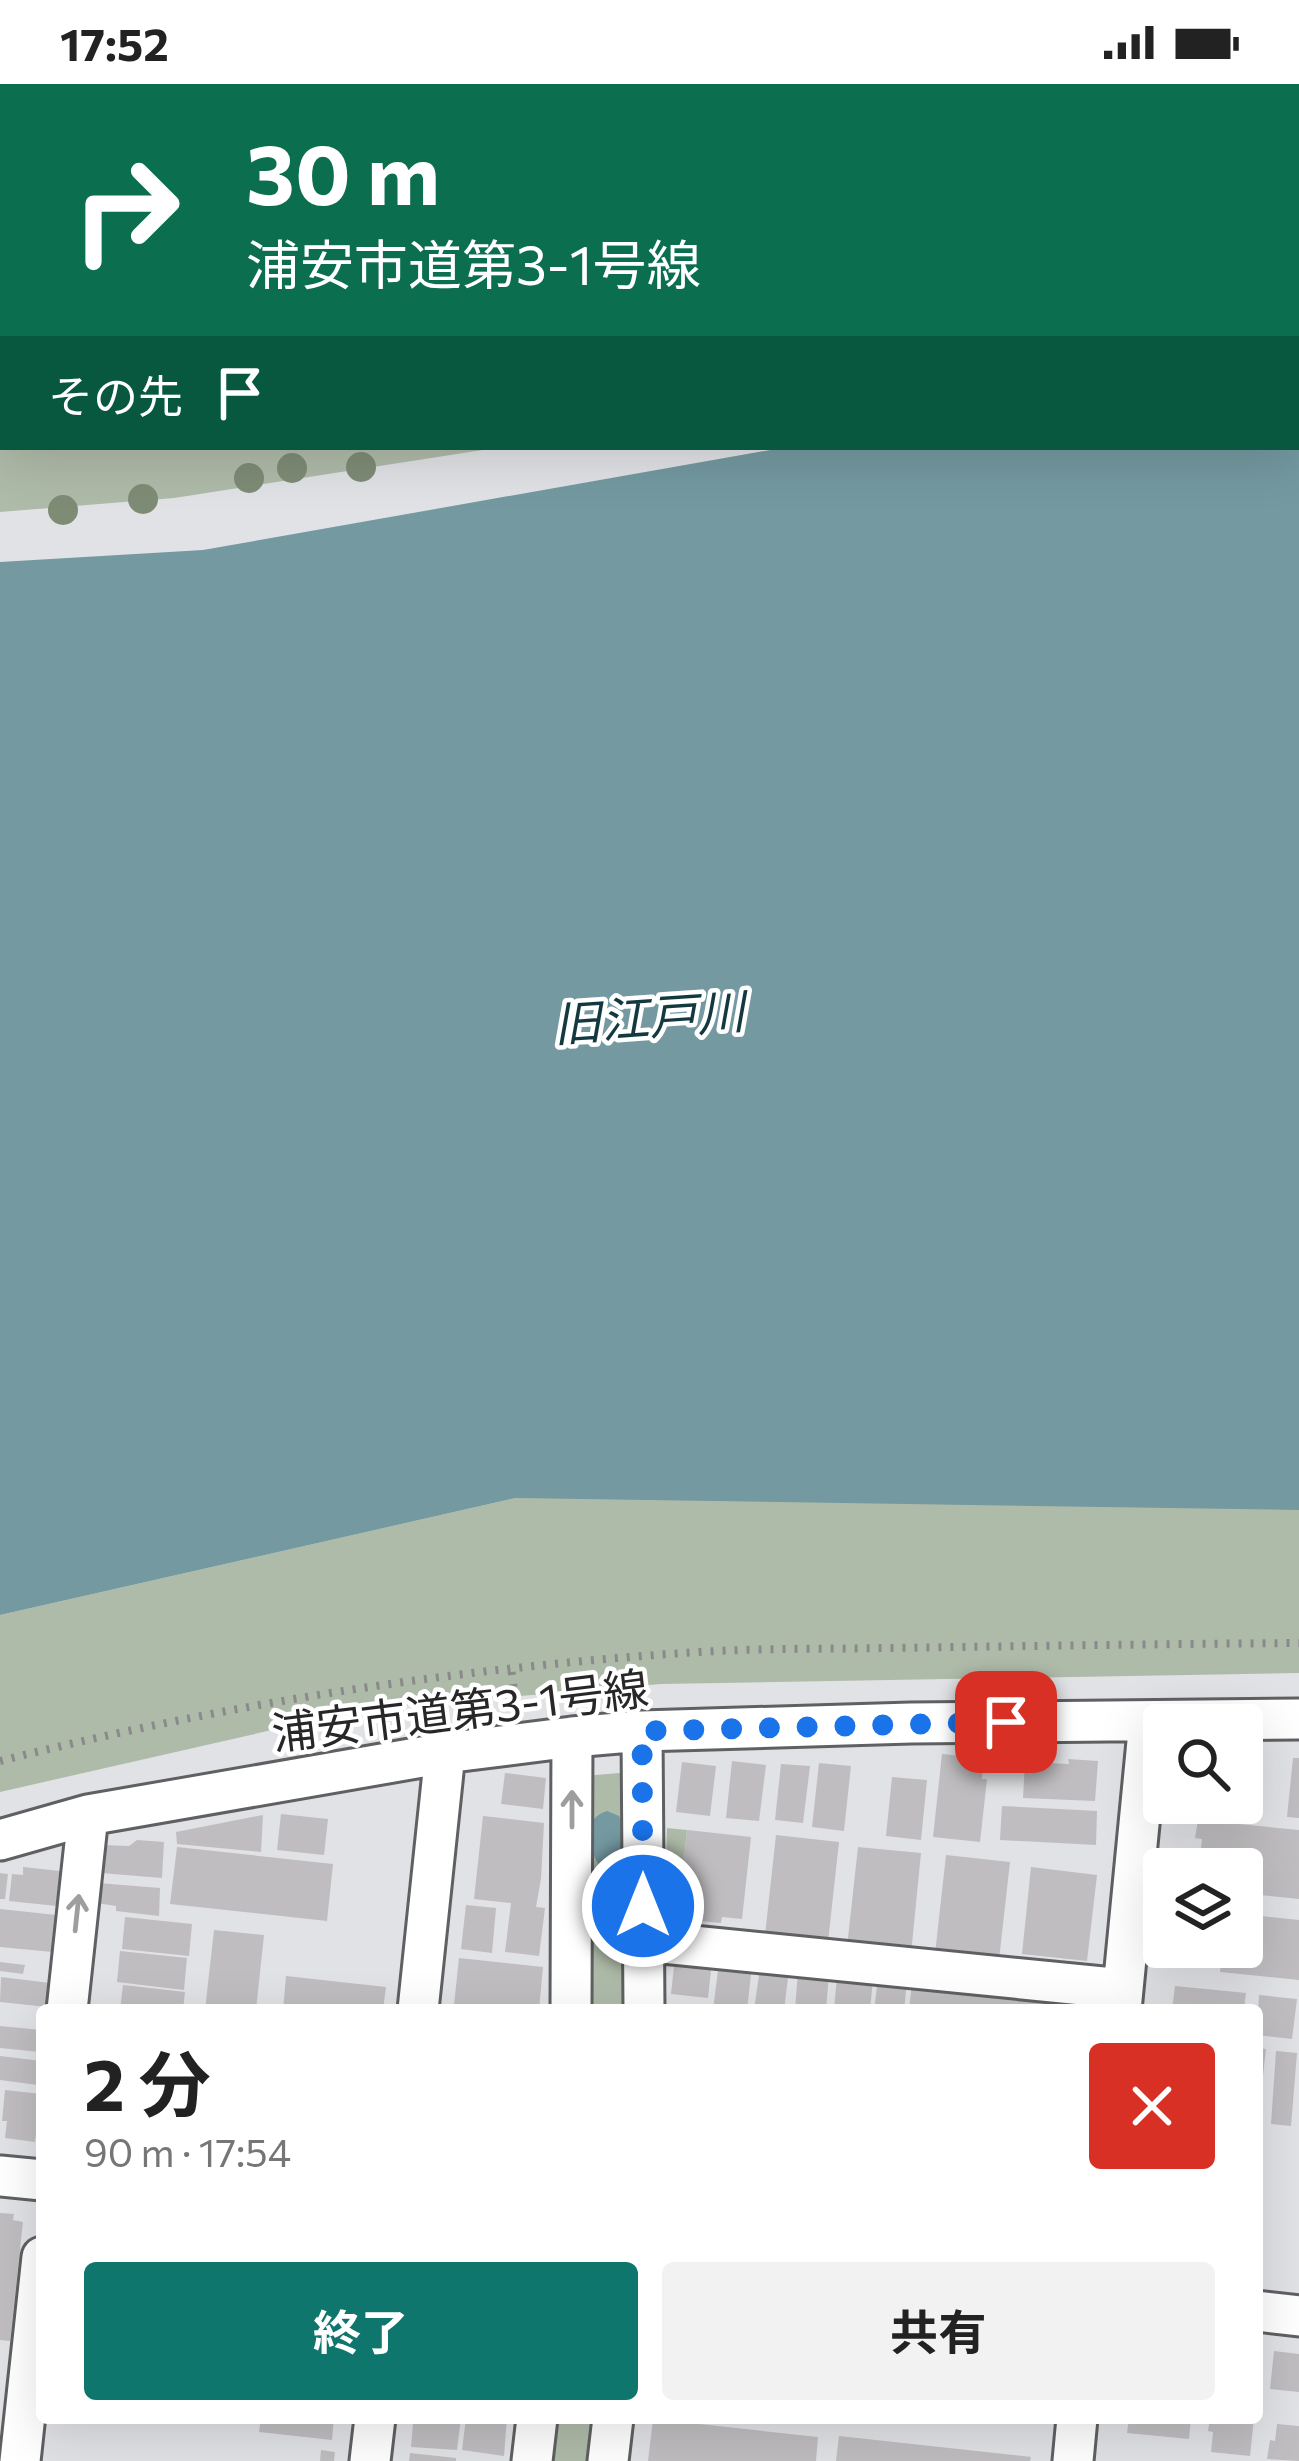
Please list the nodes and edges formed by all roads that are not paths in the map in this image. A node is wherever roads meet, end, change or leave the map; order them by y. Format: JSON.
{"nodes":[{"id":1,"x":1263,"y":1719,"type":"edge"},
{"id":2,"x":1299,"y":1719,"type":"edge"},
{"id":3,"x":1143,"y":1721,"type":"edge"},
{"id":4,"x":642,"y":1731,"type":"junction"},
{"id":5,"x":572,"y":1737,"type":"junction"},
{"id":6,"x":446,"y":1753,"type":"junction"},
{"id":7,"x":1143,"y":1783,"type":"edge"},
{"id":8,"x":88,"y":1815,"type":"junction"},
{"id":9,"x":0,"y":1840,"type":"edge"},
{"id":10,"x":644,"y":1941,"type":"junction"},
{"id":11,"x":1122,"y":2000,"type":"edge"},
{"id":12,"x":68,"y":2004,"type":"edge"},
{"id":13,"x":419,"y":2004,"type":"edge"},
{"id":14,"x":572,"y":2004,"type":"edge"},
{"id":15,"x":644,"y":2004,"type":"edge"},
{"id":16,"x":0,"y":2176,"type":"edge"},
{"id":17,"x":36,"y":2179,"type":"edge"},
{"id":18,"x":1263,"y":2312,"type":"edge"},
{"id":19,"x":36,"y":2313,"type":"edge"},
{"id":20,"x":1299,"y":2316,"type":"edge"},
{"id":21,"x":373,"y":2424,"type":"edge"},
{"id":22,"x":536,"y":2424,"type":"edge"},
{"id":23,"x":612,"y":2424,"type":"edge"},
{"id":24,"x":1077,"y":2424,"type":"edge"},
{"id":25,"x":20,"y":2461,"type":"edge"},
{"id":26,"x":370,"y":2461,"type":"edge"},
{"id":27,"x":532,"y":2461,"type":"edge"},
{"id":28,"x":608,"y":2461,"type":"edge"},
{"id":29,"x":1072,"y":2461,"type":"edge"}],
"edges":[{"from":1,"to":2,"type":"street","name":"浦安市道第3-1号線"},
{"from":3,"to":4,"type":"street","name":"浦安市道第3-1号線"},
{"from":4,"to":5,"type":"street","name":"浦安市道第3-1号線"},
{"from":4,"to":10,"type":"street"},
{"from":5,"to":6,"type":"street","name":"浦安市道第3-1号線"},
{"from":14,"to":5,"type":"street","one_way":true},
{"from":6,"to":8,"type":"street","name":"浦安市道第3-1号線"},
{"from":6,"to":13,"type":"street"},
{"from":7,"to":11,"type":"street"},
{"from":8,"to":9,"type":"street","name":"浦安市道第3-1号線"},
{"from":12,"to":8,"type":"street","one_way":true},
{"from":10,"to":11,"type":"street"},
{"from":10,"to":15,"type":"street"},
{"from":16,"to":17,"type":"street"},
{"from":18,"to":20,"type":"street"},
{"from":19,"to":25,"type":"street"},
{"from":21,"to":26,"type":"street"},
{"from":22,"to":27,"type":"street"},
{"from":23,"to":28,"type":"street"},
{"from":24,"to":29,"type":"street"}]}
